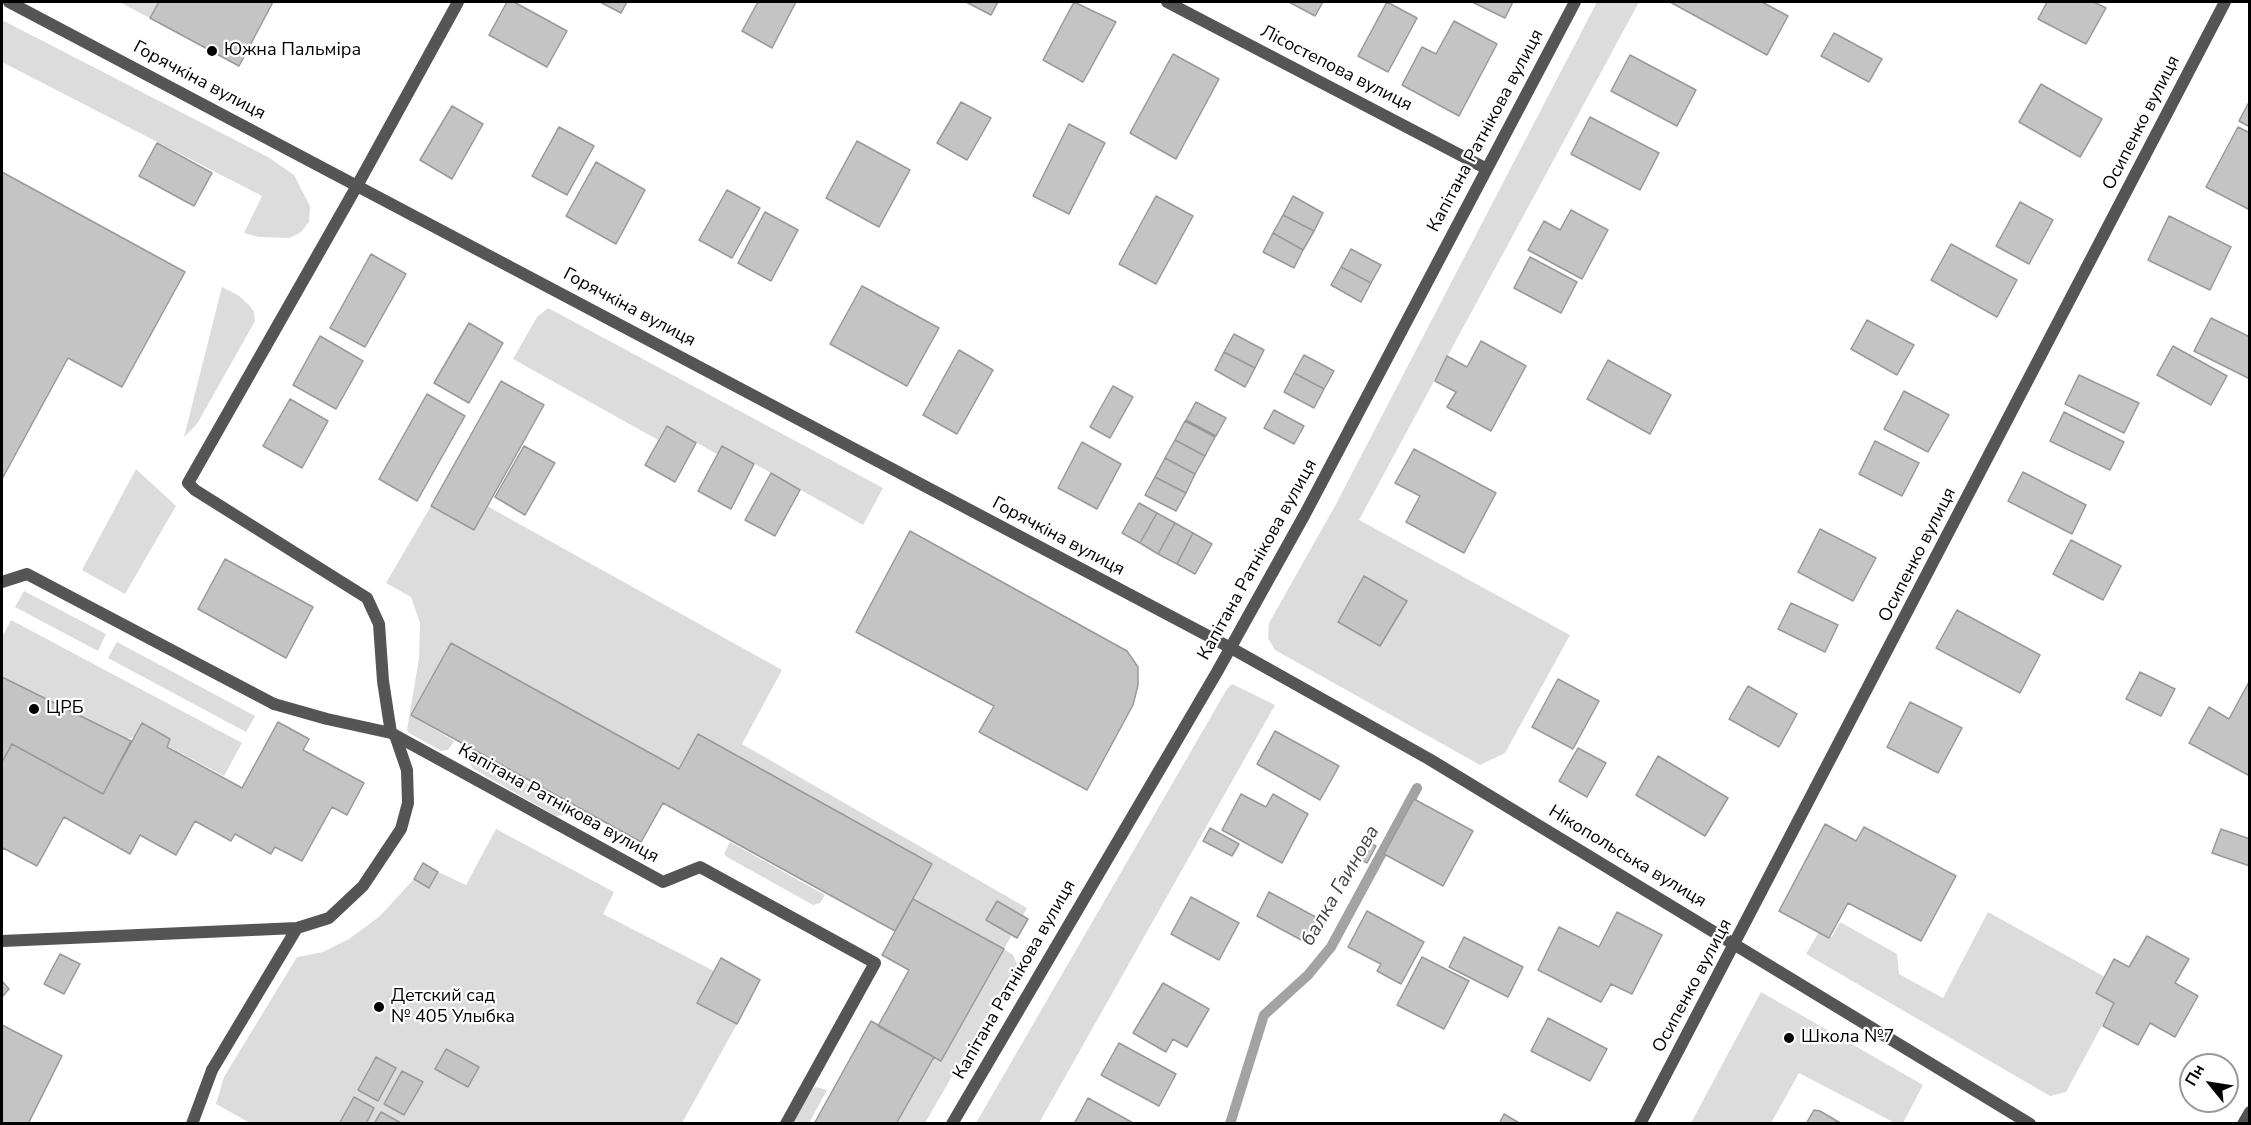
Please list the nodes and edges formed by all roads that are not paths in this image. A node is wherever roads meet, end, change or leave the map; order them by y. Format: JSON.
{"nodes":[{"id":1,"x":9,"y":2,"type":"edge"},
{"id":2,"x":458,"y":2,"type":"edge"},
{"id":3,"x":1167,"y":2,"type":"edge"},
{"id":4,"x":1575,"y":2,"type":"edge"},
{"id":5,"x":2225,"y":2,"type":"edge"},
{"id":6,"x":1487,"y":169,"type":"junction"},
{"id":7,"x":358,"y":184,"type":"junction"},
{"id":8,"x":2,"y":582,"type":"edge"},
{"id":9,"x":1230,"y":648,"type":"junction"},
{"id":10,"x":393,"y":734,"type":"junction"},
{"id":11,"x":297,"y":928,"type":"junction"},
{"id":12,"x":2,"y":941,"type":"edge"},
{"id":13,"x":1736,"y":944,"type":"junction"},
{"id":14,"x":2250,"y":1112,"type":"edge"},
{"id":15,"x":195,"y":1123,"type":"edge"},
{"id":16,"x":786,"y":1124,"type":"edge"},
{"id":17,"x":952,"y":1124,"type":"edge"},
{"id":18,"x":1640,"y":1124,"type":"edge"},
{"id":19,"x":2030,"y":1124,"type":"edge"},
{"id":20,"x":2243,"y":1124,"type":"edge"}],
"edges":[{"from":1,"to":7,"type":"street","name":"Горячкіна вулиця"},
{"from":2,"to":7,"type":"street"},
{"from":3,"to":6,"type":"street","name":"Лісостепова вулиця"},
{"from":4,"to":6,"type":"street","name":"Капітана Ратнікова вулиця"},
{"from":5,"to":13,"type":"street","name":"Осипенко вулиця"},
{"from":6,"to":9,"type":"street","name":"Капітана Ратнікова вулиця"},
{"from":7,"to":9,"type":"street","name":"Горячкіна вулиця"},
{"from":7,"to":10,"type":"street"},
{"from":8,"to":10,"type":"street","name":"Капітана Ратнікова вулиця"},
{"from":9,"to":13,"type":"street","name":"Нікопольська вулиця"},
{"from":9,"to":17,"type":"street","name":"Капітана Ратнікова вулиця"},
{"from":10,"to":11,"type":"street"},
{"from":10,"to":16,"type":"street","name":"Капітана Ратнікова вулиця"},
{"from":11,"to":12,"type":"street"},
{"from":11,"to":15,"type":"street"},
{"from":13,"to":18,"type":"street","name":"Осипенко вулиця"},
{"from":13,"to":19,"type":"street","name":"Нікопольська вулиця"},
{"from":14,"to":20,"type":"street"}]}
